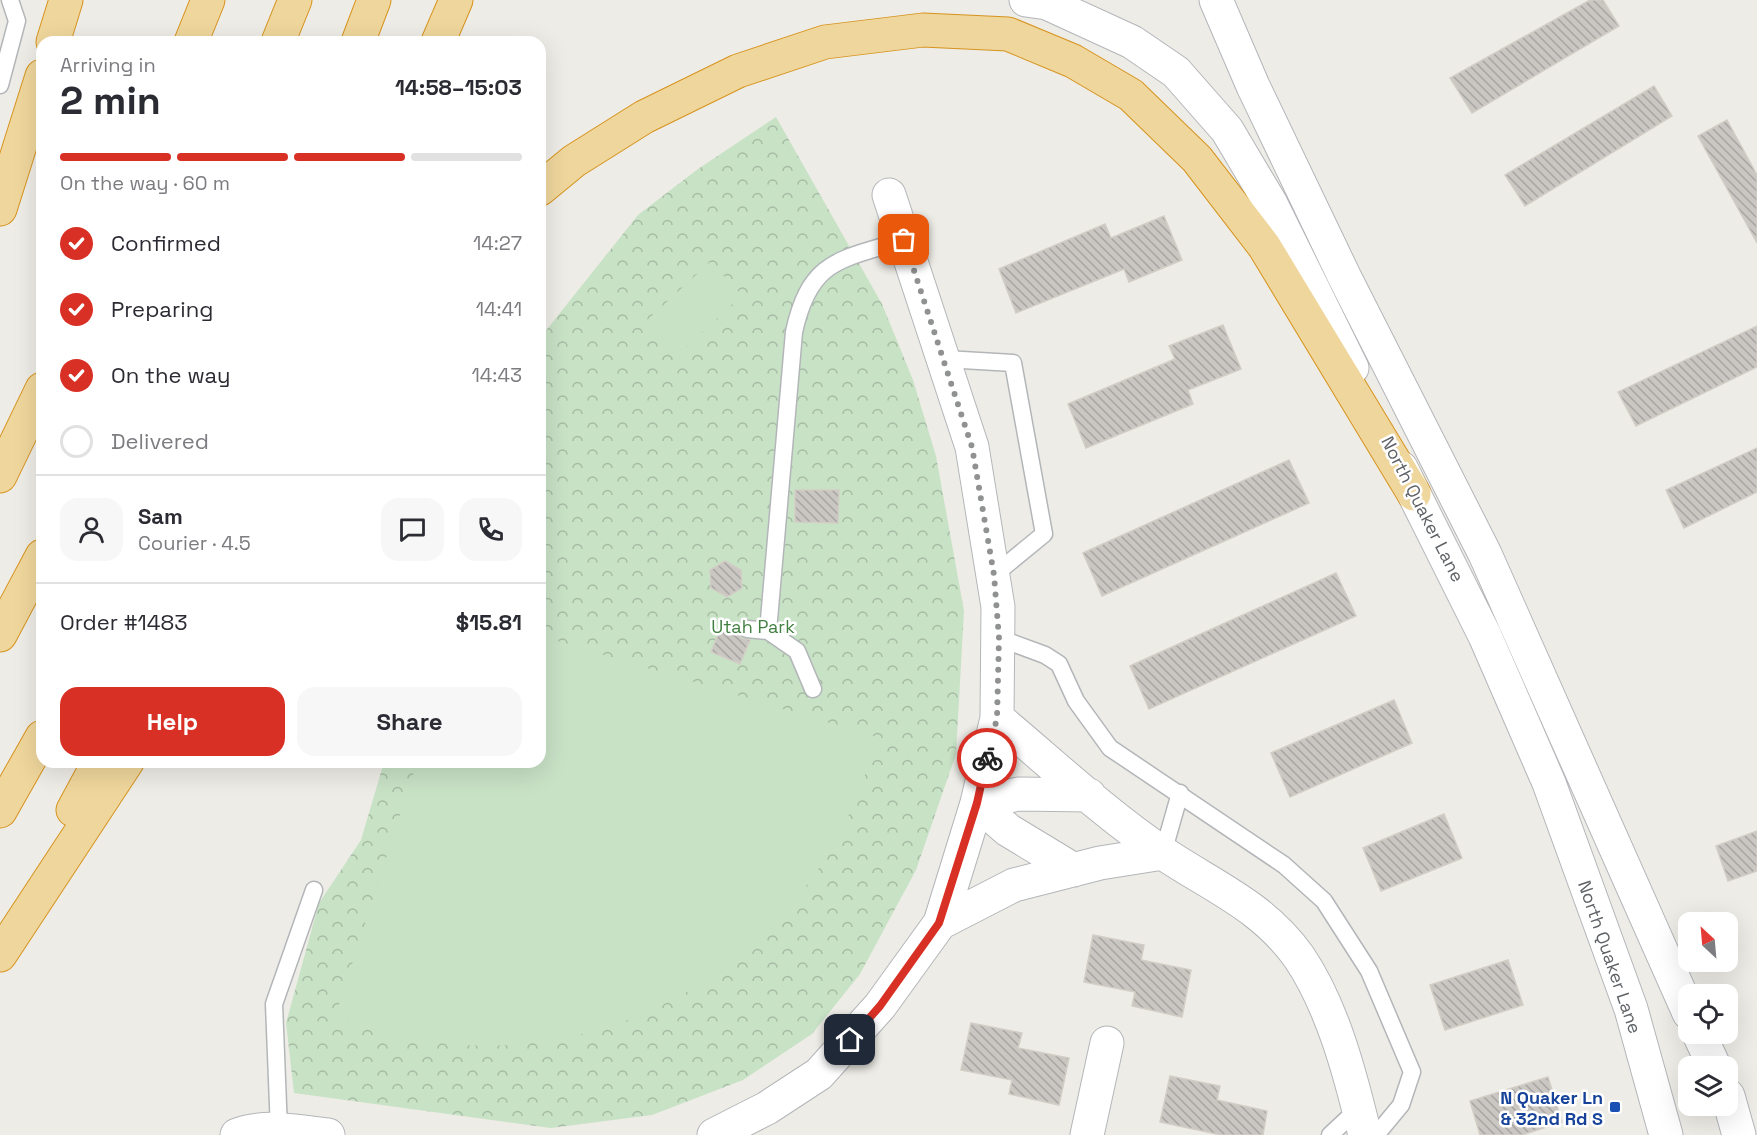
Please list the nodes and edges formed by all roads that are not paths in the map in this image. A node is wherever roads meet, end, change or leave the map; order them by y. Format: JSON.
{"nodes":[{"id":1,"x":10,"y":0,"type":"edge"},
{"id":2,"x":66,"y":0,"type":"edge"},
{"id":3,"x":208,"y":0,"type":"edge"},
{"id":4,"x":295,"y":0,"type":"edge"},
{"id":5,"x":374,"y":0,"type":"edge"},
{"id":6,"x":456,"y":0,"type":"edge"},
{"id":7,"x":1026,"y":0,"type":"edge"},
{"id":8,"x":1216,"y":0,"type":"edge"},
{"id":9,"x":55,"y":36,"type":"edge"},
{"id":10,"x":193,"y":36,"type":"edge"},
{"id":11,"x":280,"y":36,"type":"edge"},
{"id":12,"x":360,"y":36,"type":"edge"},
{"id":13,"x":441,"y":36,"type":"edge"},
{"id":14,"x":0,"y":85,"type":"edge"},
{"id":15,"x":36,"y":95,"type":"edge"},
{"id":16,"x":546,"y":184,"type":"edge"},
{"id":17,"x":889,"y":195,"type":"dead end"},
{"id":18,"x":0,"y":209,"type":"edge"},
{"id":19,"x":904,"y":240,"type":"junction"},
{"id":20,"x":945,"y":359,"type":"junction"},
{"id":21,"x":36,"y":401,"type":"edge"},
{"id":22,"x":0,"y":476,"type":"edge"},
{"id":23,"x":1414,"y":494,"type":"junction"},
{"id":24,"x":36,"y":567,"type":"edge"},
{"id":25,"x":994,"y":575,"type":"junction"},
{"id":26,"x":747,"y":629,"type":"dead end"},
{"id":27,"x":768,"y":631,"type":"junction"},
{"id":28,"x":0,"y":635,"type":"edge"},
{"id":29,"x":999,"y":638,"type":"junction"},
{"id":30,"x":813,"y":688,"type":"dead end"},
{"id":31,"x":997,"y":718,"type":"junction"},
{"id":32,"x":36,"y":748,"type":"edge"},
{"id":33,"x":96,"y":768,"type":"edge"},
{"id":34,"x":124,"y":768,"type":"edge"},
{"id":35,"x":1180,"y":793,"type":"junction"},
{"id":36,"x":1089,"y":795,"type":"junction"},
{"id":37,"x":977,"y":803,"type":"junction"},
{"id":38,"x":0,"y":811,"type":"edge"},
{"id":39,"x":1162,"y":853,"type":"junction"},
{"id":40,"x":1074,"y":870,"type":"junction"},
{"id":41,"x":314,"y":890,"type":"dead end"},
{"id":42,"x":939,"y":923,"type":"junction"},
{"id":43,"x":0,"y":947,"type":"edge"},
{"id":44,"x":0,"y":955,"type":"edge"},
{"id":45,"x":1678,"y":988,"type":"edge"},
{"id":46,"x":1107,"y":1043,"type":"dead end"},
{"id":47,"x":1734,"y":1116,"type":"edge"},
{"id":48,"x":1362,"y":1121,"type":"edge"},
{"id":49,"x":279,"y":1130,"type":"junction"},
{"id":50,"x":237,"y":1135,"type":"edge"},
{"id":51,"x":327,"y":1135,"type":"edge"},
{"id":52,"x":714,"y":1135,"type":"edge"},
{"id":53,"x":1087,"y":1135,"type":"edge"},
{"id":54,"x":1330,"y":1135,"type":"edge"},
{"id":55,"x":1376,"y":1135,"type":"edge"},
{"id":56,"x":1666,"y":1135,"type":"edge"},
{"id":57,"x":1739,"y":1135,"type":"edge"}],
"edges":[{"from":1,"to":14,"type":"lane"},
{"from":2,"to":9,"type":"highway"},
{"from":3,"to":10,"type":"highway"},
{"from":4,"to":11,"type":"highway"},
{"from":5,"to":12,"type":"highway"},
{"from":6,"to":13,"type":"highway"},
{"from":7,"to":23,"type":"main road","name":"North Quaker Lane"},
{"from":8,"to":45,"type":"main road","name":"North Quaker Lane"},
{"from":15,"to":18,"type":"highway"},
{"from":16,"to":23,"type":"highway"},
{"from":17,"to":19,"type":"main road"},
{"from":19,"to":20,"type":"main road"},
{"from":19,"to":27,"type":"lane"},
{"from":20,"to":25,"type":"main road"},
{"from":20,"to":25,"type":"lane"},
{"from":21,"to":22,"type":"highway"},
{"from":23,"to":56,"type":"main road","name":"North Quaker Lane"},
{"from":24,"to":28,"type":"highway"},
{"from":25,"to":29,"type":"main road"},
{"from":26,"to":27,"type":"lane"},
{"from":27,"to":30,"type":"lane"},
{"from":29,"to":31,"type":"main road"},
{"from":29,"to":35,"type":"lane"},
{"from":31,"to":36,"type":"main road"},
{"from":31,"to":37,"type":"main road"},
{"from":32,"to":38,"type":"highway"},
{"from":33,"to":43,"type":"highway"},
{"from":34,"to":44,"type":"highway"},
{"from":35,"to":39,"type":"lane"},
{"from":35,"to":55,"type":"lane"},
{"from":36,"to":37,"type":"main road"},
{"from":36,"to":39,"type":"main road"},
{"from":37,"to":40,"type":"main road"},
{"from":37,"to":42,"type":"main road"},
{"from":39,"to":40,"type":"main road"},
{"from":39,"to":48,"type":"main road"},
{"from":40,"to":42,"type":"main road"},
{"from":41,"to":49,"type":"lane"},
{"from":42,"to":52,"type":"main road"},
{"from":46,"to":53,"type":"main road"},
{"from":47,"to":57,"type":"main road"},
{"from":48,"to":54,"type":"lane"},
{"from":49,"to":50,"type":"main road"},
{"from":49,"to":51,"type":"main road"}]}
